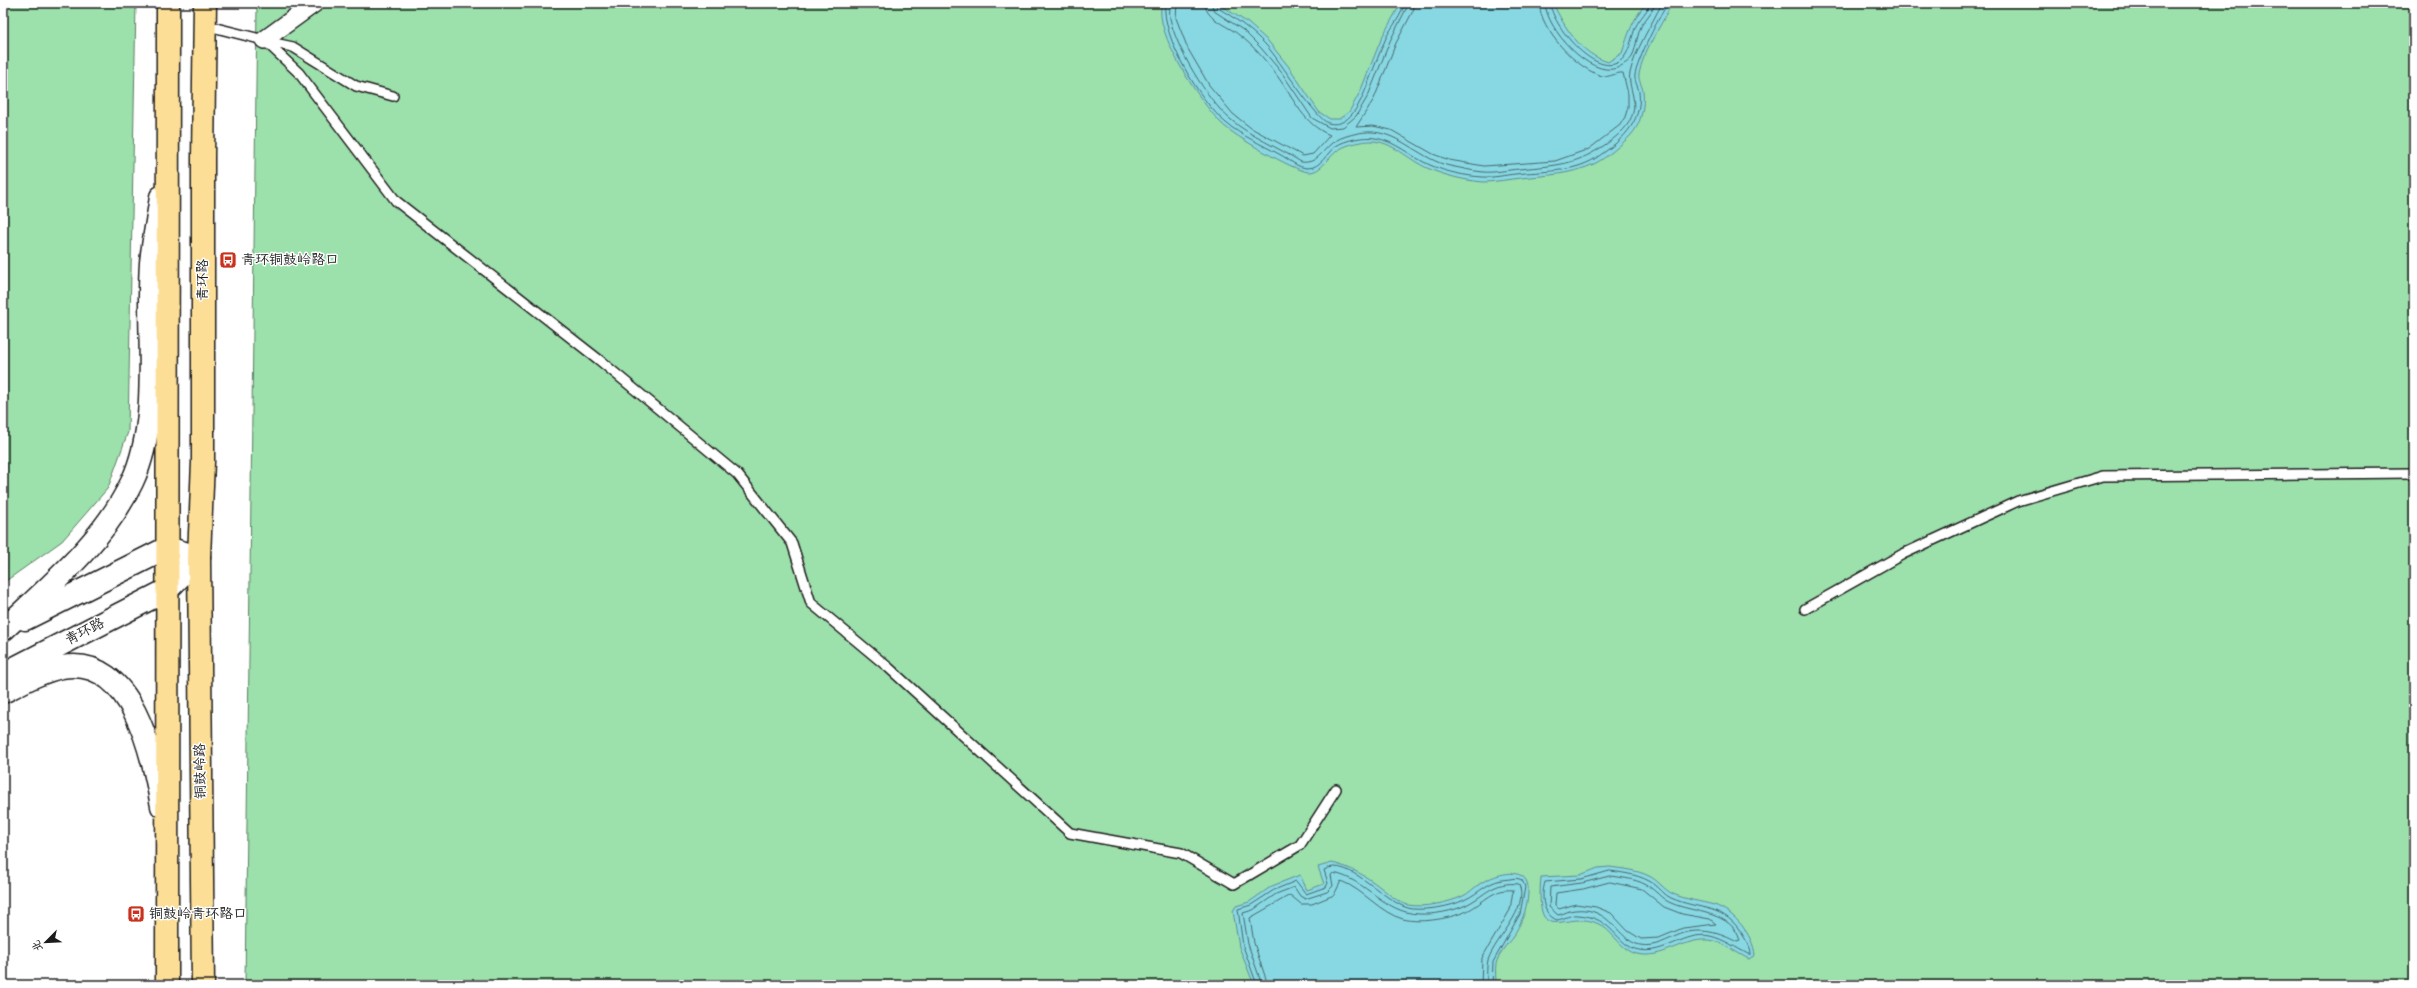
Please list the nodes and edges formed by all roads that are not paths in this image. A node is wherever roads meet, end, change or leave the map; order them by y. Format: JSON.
{"nodes":[{"id":1,"x":168,"y":3,"type":"edge"},
{"id":2,"x":205,"y":3,"type":"edge"},
{"id":3,"x":315,"y":3,"type":"edge"},
{"id":4,"x":204,"y":25,"type":"junction"},
{"id":5,"x":264,"y":40,"type":"junction"},
{"id":6,"x":393,"y":96,"type":"dead end"},
{"id":7,"x":166,"y":164,"type":"junction"},
{"id":8,"x":2414,"y":473,"type":"edge"},
{"id":9,"x":167,"y":548,"type":"junction"},
{"id":10,"x":199,"y":557,"type":"junction"},
{"id":11,"x":167,"y":590,"type":"junction"},
{"id":12,"x":1805,"y":609,"type":"dead end"},
{"id":13,"x":3,"y":630,"type":"edge"},
{"id":14,"x":3,"y":674,"type":"edge"},
{"id":15,"x":3,"y":692,"type":"edge"},
{"id":16,"x":1336,"y":789,"type":"dead end"},
{"id":17,"x":167,"y":831,"type":"junction"},
{"id":18,"x":167,"y":985,"type":"edge"},
{"id":19,"x":203,"y":985,"type":"edge"}],
"edges":[{"from":1,"to":7,"type":"main road"},
{"from":2,"to":4,"type":"main road","name":"青环路"},
{"from":3,"to":5,"type":"street"},
{"from":4,"to":5,"type":"lane"},
{"from":4,"to":10,"type":"main road","name":"青环路"},
{"from":5,"to":6,"type":"lane"},
{"from":5,"to":16,"type":"lane"},
{"from":7,"to":9,"type":"main road"},
{"from":7,"to":13,"type":"main road"},
{"from":8,"to":12,"type":"lane"},
{"from":9,"to":10,"type":"main road"},
{"from":9,"to":11,"type":"main road"},
{"from":9,"to":13,"type":"main road"},
{"from":10,"to":11,"type":"main road","name":"青环路"},
{"from":10,"to":19,"type":"main road","name":"铜鼓岭路"},
{"from":11,"to":14,"type":"main road","name":"青环路"},
{"from":11,"to":17,"type":"main road"},
{"from":15,"to":17,"type":"main road"},
{"from":17,"to":18,"type":"main road"}]}
